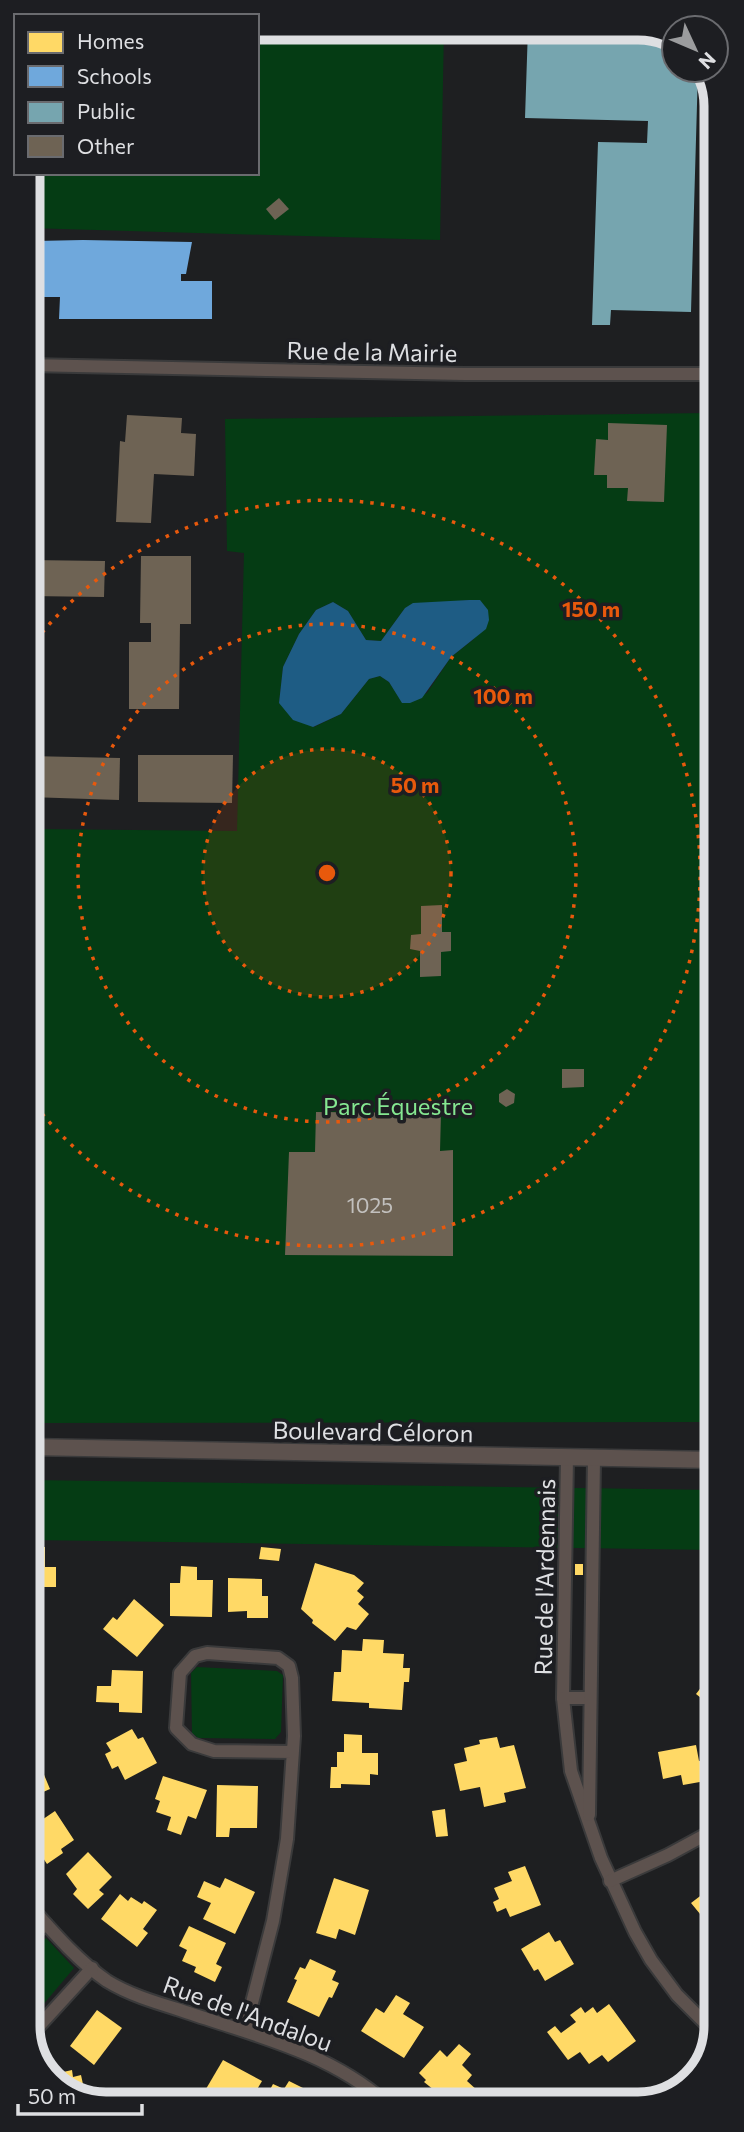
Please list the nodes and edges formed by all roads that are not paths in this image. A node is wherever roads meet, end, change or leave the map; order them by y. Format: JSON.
{"nodes":[{"id":1,"x":40,"y":365,"type":"edge"},
{"id":2,"x":704,"y":374,"type":"edge"},
{"id":3,"x":40,"y":1447,"type":"edge"},
{"id":4,"x":567,"y":1457,"type":"junction"},
{"id":5,"x":594,"y":1458,"type":"junction"},
{"id":6,"x":704,"y":1460,"type":"edge"},
{"id":7,"x":563,"y":1698,"type":"junction"},
{"id":8,"x":590,"y":1698,"type":"junction"},
{"id":9,"x":293,"y":1752,"type":"junction"},
{"id":10,"x":589,"y":1822,"type":"junction"},
{"id":11,"x":704,"y":1836,"type":"edge"},
{"id":12,"x":610,"y":1881,"type":"junction"},
{"id":13,"x":40,"y":1917,"type":"edge"},
{"id":14,"x":46,"y":1924,"type":"junction"},
{"id":15,"x":40,"y":1929,"type":"edge"},
{"id":16,"x":92,"y":1968,"type":"junction"},
{"id":17,"x":704,"y":2022,"type":"edge"},
{"id":18,"x":40,"y":2024,"type":"edge"},
{"id":19,"x":244,"y":2030,"type":"junction"},
{"id":20,"x":374,"y":2092,"type":"edge"}],
"edges":[{"from":1,"to":2,"type":"street","name":"Rue de la Mairie"},
{"from":3,"to":4,"type":"street","name":"Boulevard Céloron"},
{"from":4,"to":5,"type":"street","name":"Boulevard Céloron"},
{"from":4,"to":7,"type":"street","name":"Rue de l'Ardennais"},
{"from":5,"to":6,"type":"street","name":"Boulevard Céloron"},
{"from":5,"to":8,"type":"street","name":"Rue de l'Ardennais"},
{"from":7,"to":8,"type":"street","name":"Rue de l'Ardennais"},
{"from":7,"to":10,"type":"street","name":"Rue de l'Ardennais"},
{"from":8,"to":10,"type":"street","name":"Rue de l'Ardennais"},
{"from":9,"to":9,"type":"street"},
{"from":9,"to":19,"type":"street"},
{"from":10,"to":12,"type":"street","name":"Rue de l'Ardennais"},
{"from":11,"to":12,"type":"street"},
{"from":12,"to":17,"type":"street","name":"Rue de l'Ardennais"},
{"from":13,"to":14,"type":"street","name":"Rue de l'Andalou"},
{"from":14,"to":15,"type":"street"},
{"from":14,"to":16,"type":"street","name":"Rue de l'Andalou"},
{"from":16,"to":18,"type":"street"},
{"from":16,"to":19,"type":"street","name":"Rue de l'Andalou"},
{"from":19,"to":20,"type":"street","name":"Rue de l'Andalou"}]}
